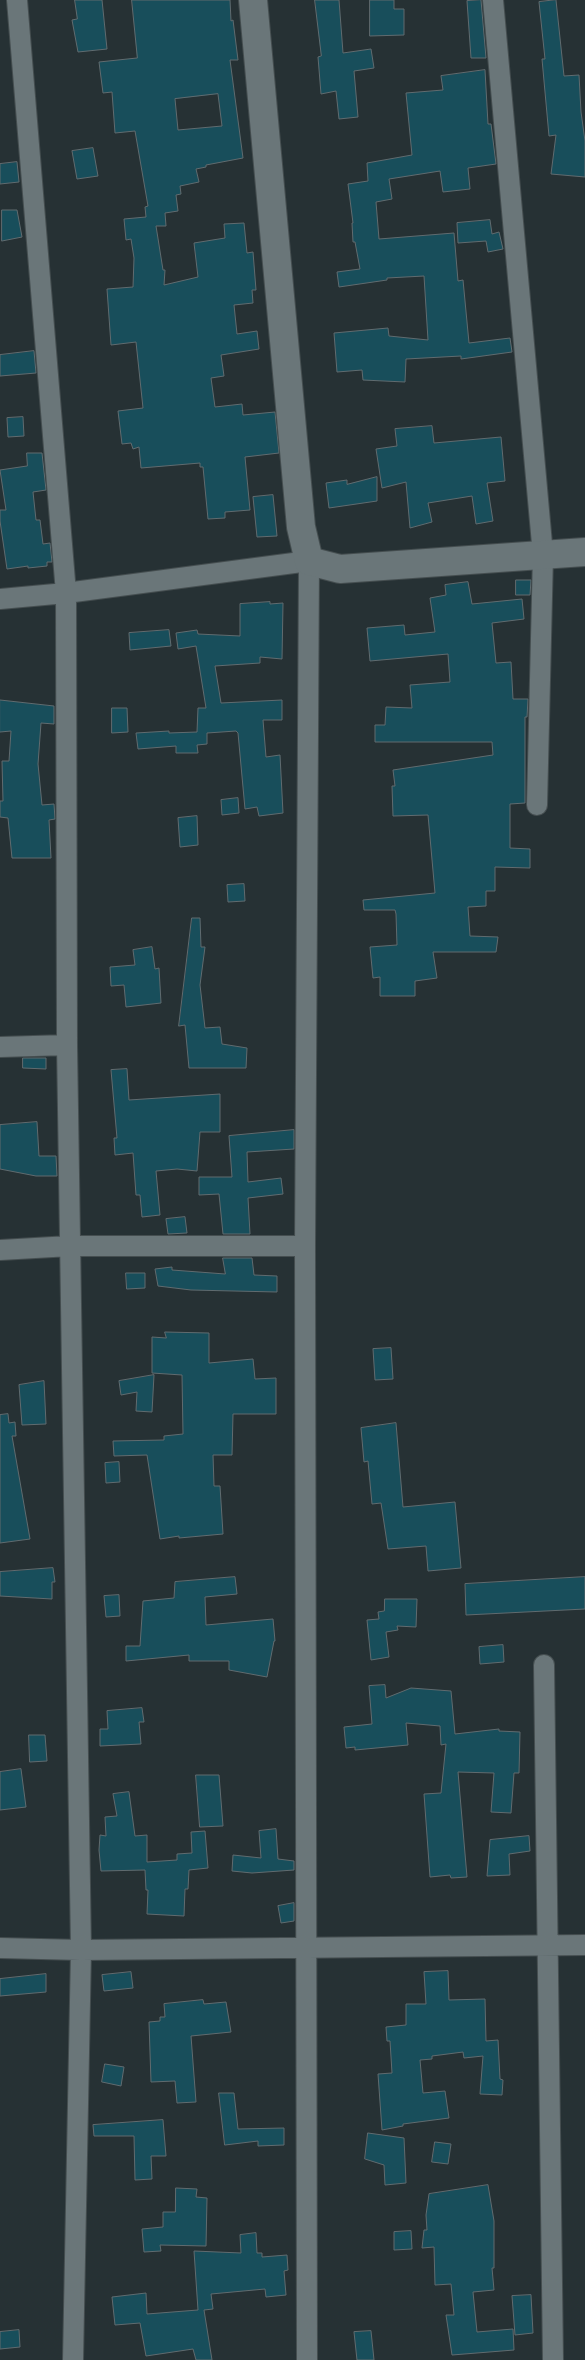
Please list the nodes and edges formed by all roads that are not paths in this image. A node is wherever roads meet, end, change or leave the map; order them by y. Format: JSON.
{"nodes":[{"id":1,"x":17,"y":0,"type":"edge"},
{"id":2,"x":253,"y":0,"type":"edge"},
{"id":3,"x":493,"y":0,"type":"edge"},
{"id":4,"x":585,"y":552,"type":"edge"},
{"id":5,"x":543,"y":555,"type":"junction"},
{"id":6,"x":309,"y":560,"type":"junction"},
{"id":7,"x":66,"y":594,"type":"junction"},
{"id":8,"x":0,"y":599,"type":"edge"},
{"id":9,"x":537,"y":805,"type":"dead end"},
{"id":10,"x":67,"y":1046,"type":"junction"},
{"id":11,"x":0,"y":1047,"type":"edge"},
{"id":12,"x":70,"y":1246,"type":"junction"},
{"id":13,"x":305,"y":1246,"type":"junction"},
{"id":14,"x":0,"y":1250,"type":"edge"},
{"id":15,"x":544,"y":1665,"type":"dead end"},
{"id":16,"x":585,"y":1944,"type":"edge"},
{"id":17,"x":547,"y":1945,"type":"junction"},
{"id":18,"x":307,"y":1947,"type":"junction"},
{"id":19,"x":0,"y":1948,"type":"edge"},
{"id":20,"x":81,"y":1950,"type":"junction"},
{"id":21,"x":73,"y":2360,"type":"edge"},
{"id":22,"x":306,"y":2360,"type":"edge"},
{"id":23,"x":553,"y":2360,"type":"edge"}],
"edges":[{"from":1,"to":7,"type":"street"},
{"from":2,"to":6,"type":"street"},
{"from":3,"to":5,"type":"street"},
{"from":4,"to":5,"type":"street"},
{"from":5,"to":6,"type":"street"},
{"from":5,"to":9,"type":"street"},
{"from":6,"to":7,"type":"street"},
{"from":6,"to":13,"type":"street"},
{"from":7,"to":8,"type":"street"},
{"from":7,"to":10,"type":"street"},
{"from":10,"to":11,"type":"street"},
{"from":10,"to":12,"type":"street"},
{"from":12,"to":13,"type":"street"},
{"from":12,"to":14,"type":"street"},
{"from":12,"to":20,"type":"street"},
{"from":13,"to":18,"type":"street"},
{"from":15,"to":17,"type":"street"},
{"from":16,"to":17,"type":"street"},
{"from":17,"to":18,"type":"street"},
{"from":17,"to":23,"type":"street"},
{"from":18,"to":20,"type":"street"},
{"from":18,"to":22,"type":"street"},
{"from":19,"to":20,"type":"street"},
{"from":20,"to":21,"type":"street"}]}
